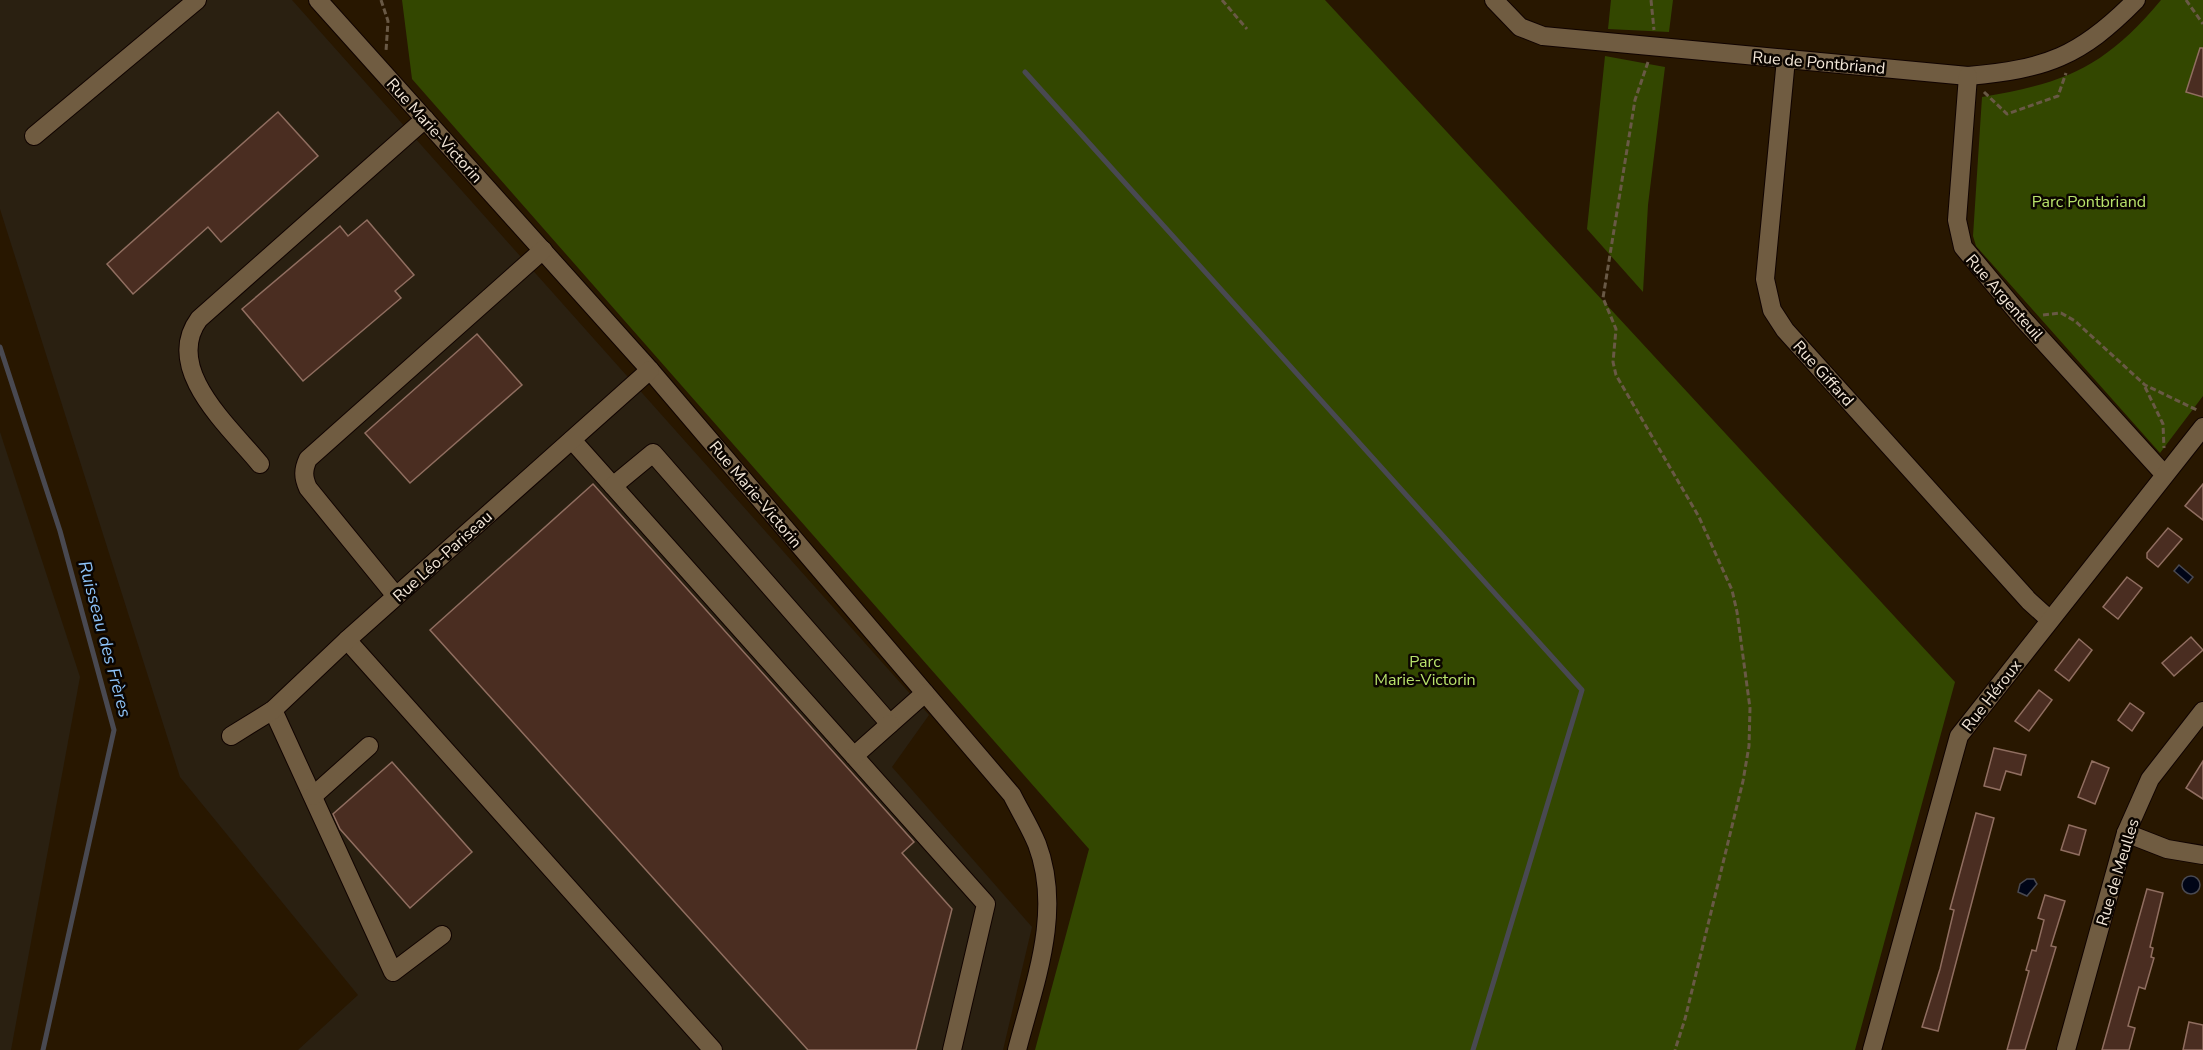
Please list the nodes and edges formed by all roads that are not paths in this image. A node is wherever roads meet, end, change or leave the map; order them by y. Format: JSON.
{"nodes":[{"id":1,"x":197,"y":0,"type":"edge"},
{"id":2,"x":318,"y":0,"type":"edge"},
{"id":3,"x":1494,"y":0,"type":"edge"},
{"id":4,"x":2136,"y":0,"type":"edge"},
{"id":5,"x":1786,"y":59,"type":"junction"},
{"id":6,"x":1968,"y":76,"type":"junction"},
{"id":7,"x":425,"y":119,"type":"junction"},
{"id":8,"x":34,"y":136,"type":"dead end"},
{"id":9,"x":543,"y":250,"type":"junction"},
{"id":10,"x":650,"y":370,"type":"junction"},
{"id":11,"x":2203,"y":427,"type":"edge"},
{"id":12,"x":572,"y":440,"type":"junction"},
{"id":13,"x":260,"y":464,"type":"dead end"},
{"id":14,"x":2164,"y":474,"type":"junction"},
{"id":15,"x":613,"y":486,"type":"junction"},
{"id":16,"x":396,"y":596,"type":"junction"},
{"id":17,"x":2050,"y":620,"type":"junction"},
{"id":18,"x":347,"y":640,"type":"junction"},
{"id":19,"x":925,"y":693,"type":"junction"},
{"id":20,"x":273,"y":710,"type":"junction"},
{"id":21,"x":2203,"y":711,"type":"edge"},
{"id":22,"x":890,"y":724,"type":"junction"},
{"id":23,"x":231,"y":736,"type":"dead end"},
{"id":24,"x":369,"y":746,"type":"dead end"},
{"id":25,"x":854,"y":756,"type":"junction"},
{"id":26,"x":313,"y":796,"type":"junction"},
{"id":27,"x":2126,"y":833,"type":"junction"},
{"id":28,"x":2203,"y":855,"type":"edge"},
{"id":29,"x":442,"y":935,"type":"dead end"},
{"id":30,"x":713,"y":1050,"type":"edge"},
{"id":31,"x":952,"y":1050,"type":"edge"},
{"id":32,"x":1017,"y":1050,"type":"edge"},
{"id":33,"x":1872,"y":1050,"type":"edge"},
{"id":34,"x":2066,"y":1050,"type":"edge"}],
"edges":[{"from":1,"to":8,"type":"street"},
{"from":2,"to":7,"type":"street","name":"Rue Marie-Victorin"},
{"from":3,"to":5,"type":"street","name":"Rue de Pontbriand"},
{"from":4,"to":6,"type":"street","name":"Rue de Pontbriand"},
{"from":5,"to":6,"type":"street","name":"Rue de Pontbriand"},
{"from":5,"to":17,"type":"street","name":"Rue Giffard"},
{"from":6,"to":14,"type":"street","name":"Rue Argenteuil"},
{"from":7,"to":9,"type":"street","name":"Rue Marie-Victorin"},
{"from":7,"to":13,"type":"street"},
{"from":9,"to":10,"type":"street","name":"Rue Marie-Victorin"},
{"from":9,"to":16,"type":"street"},
{"from":10,"to":12,"type":"street","name":"Rue Léo-Pariseau"},
{"from":10,"to":19,"type":"street","name":"Rue Marie-Victorin"},
{"from":11,"to":14,"type":"street","name":"Rue Héroux"},
{"from":12,"to":15,"type":"street"},
{"from":12,"to":16,"type":"street","name":"Rue Léo-Pariseau"},
{"from":14,"to":17,"type":"street","name":"Rue Héroux"},
{"from":15,"to":22,"type":"street"},
{"from":15,"to":25,"type":"street"},
{"from":16,"to":18,"type":"street","name":"Rue Léo-Pariseau"},
{"from":17,"to":33,"type":"street","name":"Rue Héroux"},
{"from":18,"to":20,"type":"street","name":"Rue Léo-Pariseau"},
{"from":18,"to":30,"type":"street"},
{"from":19,"to":22,"type":"street"},
{"from":19,"to":32,"type":"street","name":"Rue Marie-Victorin"},
{"from":20,"to":23,"type":"street","name":"Rue Léo-Pariseau"},
{"from":20,"to":26,"type":"street"},
{"from":21,"to":27,"type":"street","name":"Rue de Meulles"},
{"from":22,"to":25,"type":"street"},
{"from":24,"to":26,"type":"street"},
{"from":25,"to":31,"type":"street"},
{"from":26,"to":29,"type":"street"},
{"from":27,"to":28,"type":"street"},
{"from":27,"to":34,"type":"street","name":"Rue de Meulles"}]}
